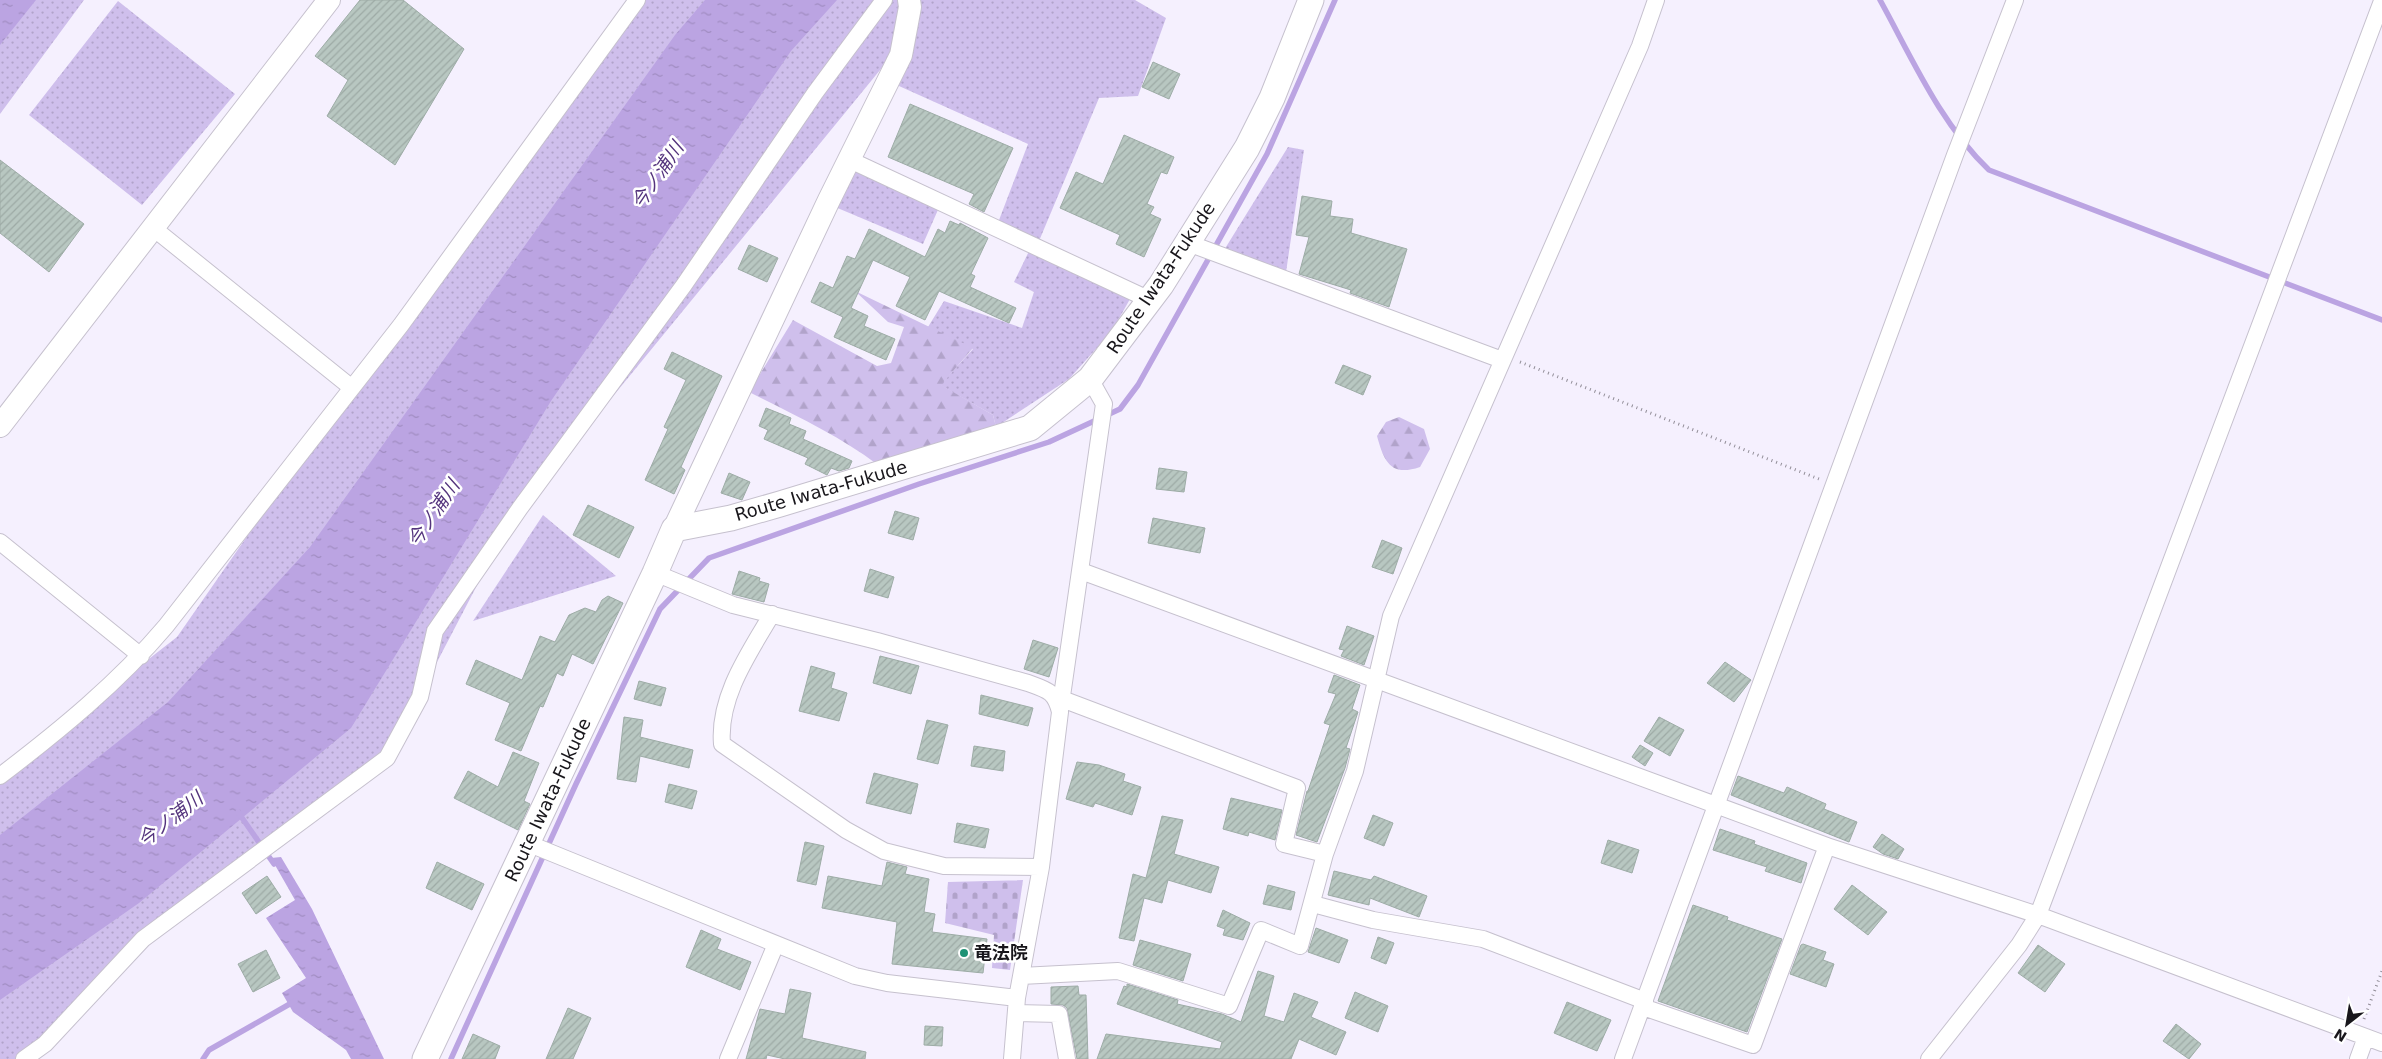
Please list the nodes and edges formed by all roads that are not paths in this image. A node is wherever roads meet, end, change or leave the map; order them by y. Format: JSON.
{"nodes":[{"id":1,"x":329,"y":0,"type":"edge"},
{"id":2,"x":637,"y":0,"type":"edge"},
{"id":3,"x":884,"y":0,"type":"edge"},
{"id":4,"x":909,"y":0,"type":"edge"},
{"id":5,"x":1311,"y":0,"type":"edge"},
{"id":6,"x":1656,"y":0,"type":"edge"},
{"id":7,"x":2015,"y":0,"type":"edge"},
{"id":8,"x":2382,"y":1,"type":"edge"},
{"id":9,"x":850,"y":160,"type":"junction"},
{"id":10,"x":152,"y":227,"type":"junction"},
{"id":11,"x":1188,"y":243,"type":"junction"},
{"id":12,"x":1150,"y":300,"type":"junction"},
{"id":13,"x":1503,"y":358,"type":"junction"},
{"id":14,"x":1090,"y":379,"type":"junction"},
{"id":15,"x":352,"y":388,"type":"junction"},
{"id":16,"x":0,"y":426,"type":"edge"},
{"id":17,"x":674,"y":530,"type":"junction"},
{"id":18,"x":0,"y":542,"type":"edge"},
{"id":19,"x":1081,"y":571,"type":"junction"},
{"id":20,"x":655,"y":573,"type":"junction"},
{"id":21,"x":772,"y":614,"type":"junction"},
{"id":22,"x":141,"y":656,"type":"junction"},
{"id":23,"x":1377,"y":679,"type":"junction"},
{"id":24,"x":1060,"y":705,"type":"junction"},
{"id":25,"x":0,"y":776,"type":"edge"},
{"id":26,"x":1716,"y":805,"type":"junction"},
{"id":27,"x":527,"y":843,"type":"junction"},
{"id":28,"x":1827,"y":846,"type":"junction"},
{"id":29,"x":1325,"y":854,"type":"junction"},
{"id":30,"x":1041,"y":867,"type":"junction"},
{"id":31,"x":1313,"y":904,"type":"junction"},
{"id":32,"x":2038,"y":915,"type":"junction"},
{"id":33,"x":776,"y":944,"type":"junction"},
{"id":34,"x":1021,"y":976,"type":"junction"},
{"id":35,"x":1644,"y":1004,"type":"junction"},
{"id":36,"x":1016,"y":1006,"type":"junction"},
{"id":37,"x":2363,"y":1035,"type":"junction"},
{"id":38,"x":2382,"y":1043,"type":"edge"},
{"id":39,"x":24,"y":1059,"type":"edge"},
{"id":40,"x":425,"y":1059,"type":"edge"},
{"id":41,"x":728,"y":1059,"type":"edge"},
{"id":42,"x":1012,"y":1059,"type":"edge"},
{"id":43,"x":1067,"y":1059,"type":"edge"},
{"id":44,"x":1623,"y":1059,"type":"edge"},
{"id":45,"x":1929,"y":1059,"type":"edge"},
{"id":46,"x":2358,"y":1059,"type":"edge"}],
"edges":[{"from":1,"to":10,"type":"street"},
{"from":2,"to":15,"type":"street"},
{"from":3,"to":39,"type":"street"},
{"from":4,"to":9,"type":"street"},
{"from":5,"to":11,"type":"main road","name":"Route Iwata-Fukude"},
{"from":6,"to":13,"type":"street"},
{"from":7,"to":26,"type":"street"},
{"from":8,"to":32,"type":"street"},
{"from":9,"to":12,"type":"street"},
{"from":9,"to":17,"type":"street"},
{"from":10,"to":15,"type":"street"},
{"from":10,"to":16,"type":"street"},
{"from":11,"to":12,"type":"main road","name":"Route Iwata-Fukude"},
{"from":11,"to":13,"type":"street"},
{"from":12,"to":14,"type":"main road","name":"Route Iwata-Fukude"},
{"from":13,"to":23,"type":"street"},
{"from":14,"to":17,"type":"main road","name":"Route Iwata-Fukude"},
{"from":14,"to":19,"type":"street"},
{"from":15,"to":22,"type":"street"},
{"from":17,"to":20,"type":"main road","name":"Route Iwata-Fukude"},
{"from":18,"to":22,"type":"street"},
{"from":19,"to":23,"type":"street"},
{"from":19,"to":24,"type":"street"},
{"from":20,"to":21,"type":"street"},
{"from":20,"to":27,"type":"main road","name":"Route Iwata-Fukude"},
{"from":21,"to":24,"type":"street"},
{"from":21,"to":30,"type":"street"},
{"from":22,"to":25,"type":"street"},
{"from":23,"to":26,"type":"street"},
{"from":23,"to":29,"type":"street"},
{"from":24,"to":29,"type":"street"},
{"from":24,"to":30,"type":"street"},
{"from":26,"to":28,"type":"street"},
{"from":26,"to":35,"type":"street"},
{"from":27,"to":33,"type":"street"},
{"from":27,"to":40,"type":"main road","name":"Route Iwata-Fukude"},
{"from":28,"to":32,"type":"street"},
{"from":28,"to":35,"type":"street"},
{"from":29,"to":31,"type":"street"},
{"from":30,"to":34,"type":"street"},
{"from":31,"to":34,"type":"street"},
{"from":31,"to":35,"type":"street"},
{"from":32,"to":37,"type":"street"},
{"from":32,"to":45,"type":"street"},
{"from":33,"to":36,"type":"street"},
{"from":33,"to":41,"type":"street"},
{"from":34,"to":36,"type":"street"},
{"from":35,"to":44,"type":"street"},
{"from":36,"to":42,"type":"street"},
{"from":36,"to":43,"type":"street"},
{"from":37,"to":38,"type":"street"},
{"from":37,"to":46,"type":"street"}]}
